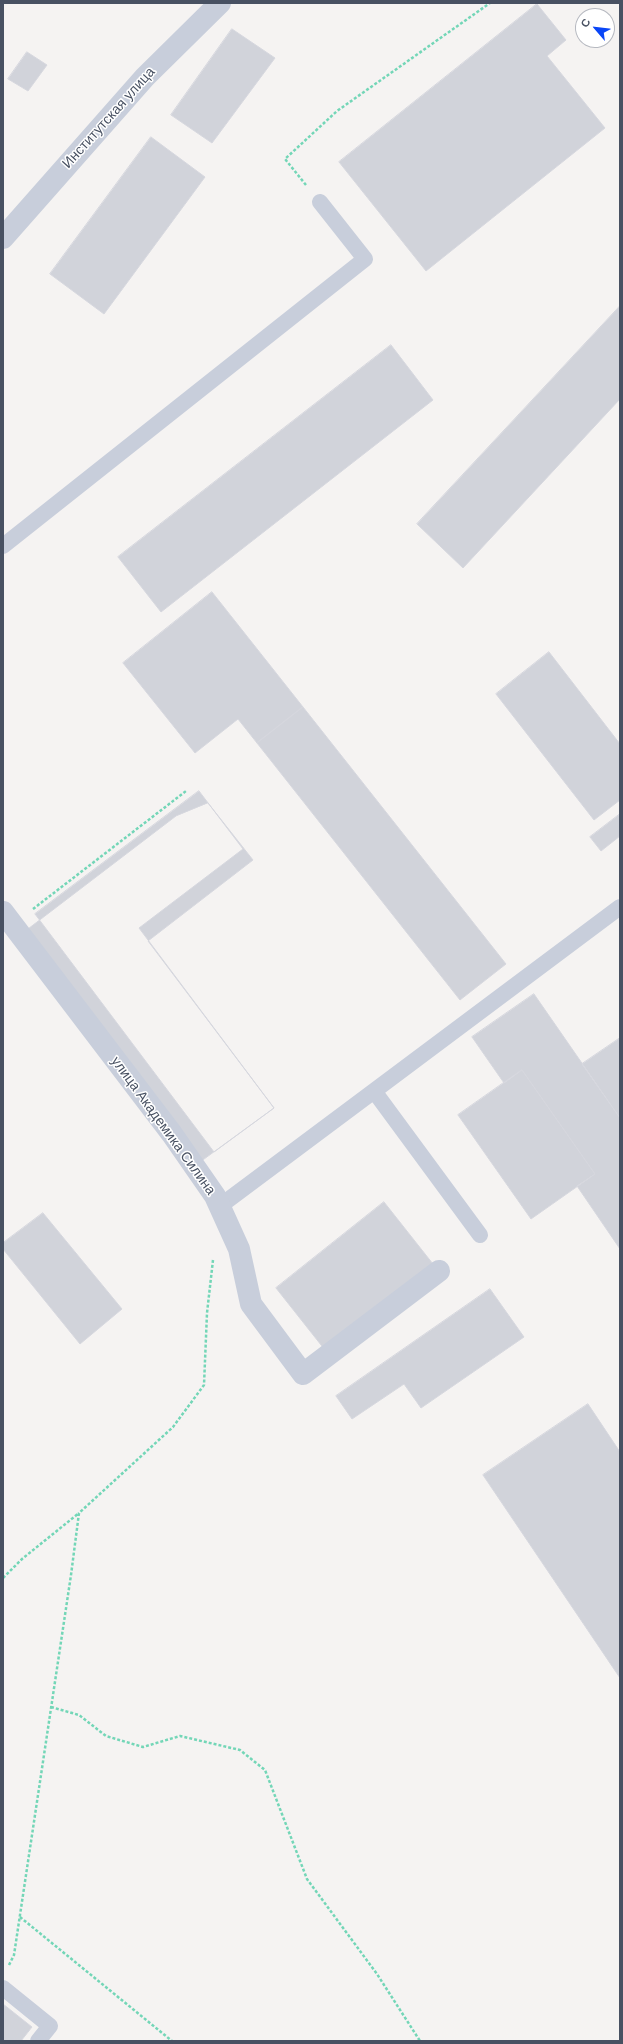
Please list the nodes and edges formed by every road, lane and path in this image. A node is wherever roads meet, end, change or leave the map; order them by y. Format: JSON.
{"nodes":[{"id":1,"x":220,"y":3,"type":"edge"},
{"id":2,"x":490,"y":3,"type":"edge"},
{"id":3,"x":320,"y":202,"type":"joint"},
{"id":4,"x":3,"y":238,"type":"edge"},
{"id":5,"x":3,"y":546,"type":"edge"},
{"id":6,"x":186,"y":791,"type":"dead end"},
{"id":7,"x":620,"y":907,"type":"edge"},
{"id":8,"x":3,"y":912,"type":"edge"},
{"id":9,"x":29,"y":913,"type":"dead end"},
{"id":10,"x":374,"y":1091,"type":"junction"},
{"id":11,"x":220,"y":1206,"type":"junction"},
{"id":12,"x":480,"y":1235,"type":"dead end"},
{"id":13,"x":213,"y":1257,"type":"dead end"},
{"id":14,"x":438,"y":1271,"type":"dead end"},
{"id":15,"x":79,"y":1514,"type":"junction"},
{"id":16,"x":3,"y":1578,"type":"edge"},
{"id":17,"x":51,"y":1707,"type":"junction"},
{"id":18,"x":19,"y":1917,"type":"junction"},
{"id":19,"x":8,"y":1968,"type":"dead end"},
{"id":20,"x":3,"y":1988,"type":"edge"},
{"id":21,"x":38,"y":2041,"type":"edge"},
{"id":22,"x":172,"y":2041,"type":"edge"},
{"id":23,"x":420,"y":2041,"type":"edge"}],
"edges":[{"from":1,"to":4,"type":"street","name":"Институтская улица"},
{"from":2,"to":3,"type":"path"},
{"from":3,"to":5,"type":"lane"},
{"from":6,"to":9,"type":"path"},
{"from":7,"to":10,"type":"lane"},
{"from":8,"to":11,"type":"street","name":"улица Академика Силина"},
{"from":10,"to":11,"type":"lane"},
{"from":10,"to":12,"type":"lane"},
{"from":11,"to":14,"type":"street","name":"улица Академика Силина"},
{"from":13,"to":15,"type":"path"},
{"from":15,"to":16,"type":"path"},
{"from":15,"to":17,"type":"path"},
{"from":17,"to":18,"type":"path"},
{"from":17,"to":23,"type":"path"},
{"from":18,"to":19,"type":"path"},
{"from":18,"to":22,"type":"path"},
{"from":20,"to":21,"type":"lane"}]}
